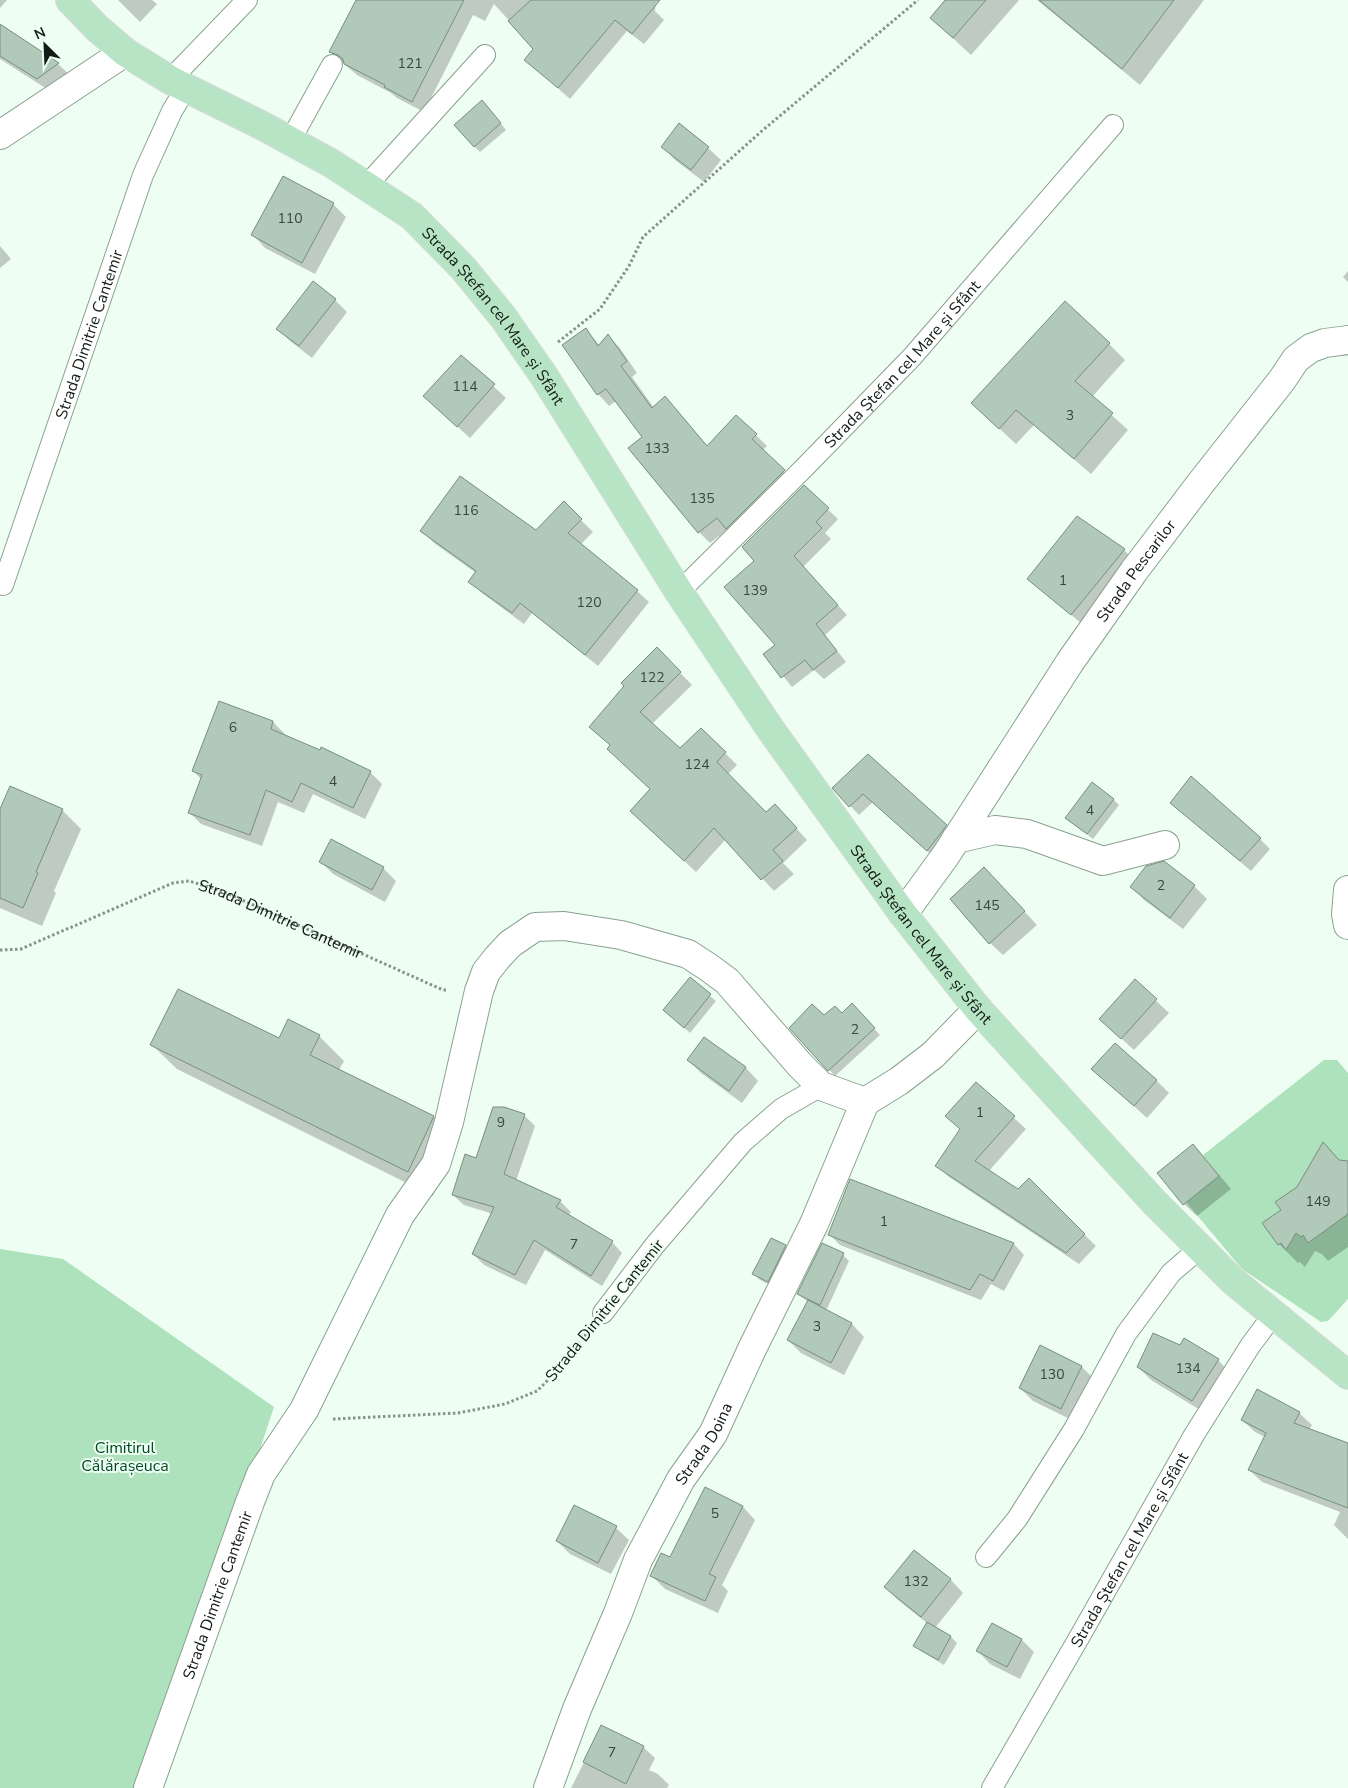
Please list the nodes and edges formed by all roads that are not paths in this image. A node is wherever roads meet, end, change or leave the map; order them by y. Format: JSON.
{"nodes":[{"id":1,"x":70,"y":0,"type":"edge"},
{"id":2,"x":247,"y":0,"type":"edge"},
{"id":3,"x":125,"y":52,"type":"junction"},
{"id":4,"x":485,"y":56,"type":"dead end"},
{"id":5,"x":332,"y":65,"type":"dead end"},
{"id":6,"x":178,"y":84,"type":"junction"},
{"id":7,"x":1113,"y":125,"type":"dead end"},
{"id":8,"x":0,"y":135,"type":"edge"},
{"id":9,"x":290,"y":141,"type":"junction"},
{"id":10,"x":366,"y":186,"type":"junction"},
{"id":11,"x":1348,"y":340,"type":"edge"},
{"id":12,"x":3,"y":585,"type":"dead end"},
{"id":13,"x":679,"y":592,"type":"junction"},
{"id":14,"x":956,"y":839,"type":"junction"},
{"id":15,"x":1165,"y":845,"type":"dead end"},
{"id":16,"x":1348,"y":890,"type":"edge"},
{"id":17,"x":903,"y":914,"type":"junction"},
{"id":18,"x":1348,"y":925,"type":"edge"},
{"id":19,"x":978,"y":1009,"type":"junction"},
{"id":20,"x":821,"y":1086,"type":"junction"},
{"id":21,"x":865,"y":1102,"type":"junction"},
{"id":22,"x":1200,"y":1248,"type":"junction"},
{"id":23,"x":603,"y":1313,"type":"road end"},
{"id":24,"x":1273,"y":1315,"type":"junction"},
{"id":25,"x":1348,"y":1375,"type":"edge"},
{"id":26,"x":986,"y":1558,"type":"dead end"},
{"id":27,"x":148,"y":1788,"type":"edge"},
{"id":28,"x":548,"y":1788,"type":"edge"},
{"id":29,"x":992,"y":1788,"type":"edge"}],
"edges":[{"from":1,"to":3,"type":"main road","name":"Strada Ștefan cel Mare și Sfânt"},
{"from":2,"to":6,"type":"lane"},
{"from":3,"to":6,"type":"main road","name":"Strada Ștefan cel Mare și Sfânt"},
{"from":3,"to":8,"type":"street"},
{"from":4,"to":10,"type":"lane"},
{"from":5,"to":9,"type":"lane"},
{"from":6,"to":9,"type":"main road","name":"Strada Ștefan cel Mare și Sfânt"},
{"from":6,"to":12,"type":"lane","name":"Strada Dimitrie Cantemir"},
{"from":7,"to":13,"type":"lane","name":"Strada Ștefan cel Mare și Sfânt"},
{"from":9,"to":10,"type":"main road","name":"Strada Ștefan cel Mare și Sfânt"},
{"from":10,"to":13,"type":"main road","name":"Strada Ștefan cel Mare și Sfânt"},
{"from":11,"to":14,"type":"street","name":"Strada Pescarilor"},
{"from":13,"to":17,"type":"main road","name":"Strada Ștefan cel Mare și Sfânt"},
{"from":14,"to":15,"type":"street"},
{"from":14,"to":17,"type":"street","name":"Strada Pescarilor"},
{"from":16,"to":18,"type":"street"},
{"from":17,"to":19,"type":"main road","name":"Strada Ștefan cel Mare și Sfânt"},
{"from":19,"to":21,"type":"street"},
{"from":19,"to":22,"type":"main road","name":"Strada Ștefan cel Mare și Sfânt"},
{"from":20,"to":21,"type":"street","name":"Strada Dimitrie Cantemir"},
{"from":20,"to":23,"type":"lane","name":"Strada Dimitrie Cantemir"},
{"from":20,"to":27,"type":"street","name":"Strada Dimitrie Cantemir"},
{"from":21,"to":28,"type":"street","name":"Strada Doina"},
{"from":22,"to":24,"type":"main road","name":"Strada Ștefan cel Mare și Sfânt"},
{"from":22,"to":26,"type":"lane"},
{"from":24,"to":25,"type":"main road","name":"Strada Ștefan cel Mare și Sfânt"},
{"from":24,"to":29,"type":"lane","name":"Strada Ștefan cel Mare și Sfânt"}]}
